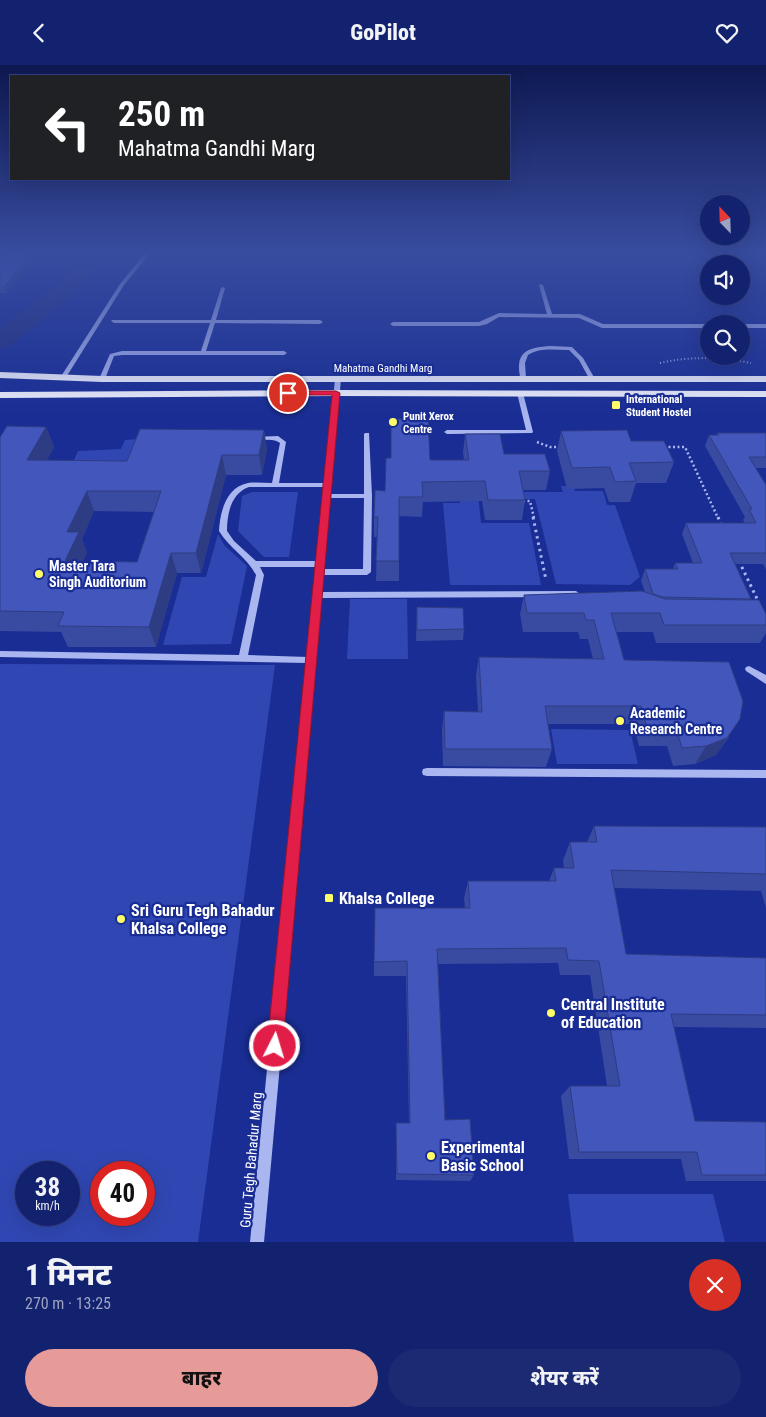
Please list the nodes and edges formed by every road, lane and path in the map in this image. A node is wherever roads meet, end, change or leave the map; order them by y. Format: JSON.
{"nodes":[{"id":1,"x":108,"y":307,"type":"edge"},
{"id":2,"x":217,"y":307,"type":"edge"},
{"id":3,"x":547,"y":307,"type":"edge"},
{"id":4,"x":550,"y":316,"type":"junction"},
{"id":5,"x":114,"y":321,"type":"dead end"},
{"id":6,"x":212,"y":322,"type":"junction"},
{"id":7,"x":320,"y":322,"type":"dead end"},
{"id":8,"x":393,"y":324,"type":"dead end"},
{"id":9,"x":700,"y":326,"type":"edge"},
{"id":10,"x":750,"y":326,"type":"edge"},
{"id":11,"x":766,"y":326,"type":"edge"},
{"id":12,"x":203,"y":353,"type":"junction"},
{"id":13,"x":284,"y":353,"type":"dead end"},
{"id":14,"x":0,"y":375,"type":"edge"},
{"id":15,"x":32,"y":376,"type":"junction"},
{"id":16,"x":63,"y":378,"type":"junction"},
{"id":17,"x":102,"y":379,"type":"junction"},
{"id":18,"x":338,"y":379,"type":"junction"},
{"id":19,"x":523,"y":379,"type":"junction"},
{"id":20,"x":592,"y":379,"type":"junction"},
{"id":21,"x":766,"y":379,"type":"edge"},
{"id":22,"x":336,"y":393,"type":"junction"},
{"id":23,"x":520,"y":393,"type":"junction"},
{"id":24,"x":766,"y":394,"type":"edge"},
{"id":25,"x":1,"y":395,"type":"edge"},
{"id":26,"x":20,"y":395,"type":"junction"},
{"id":27,"x":446,"y":432,"type":"dead end"},
{"id":28,"x":530,"y":432,"type":"junction"},
{"id":29,"x":367,"y":434,"type":"dead end"},
{"id":30,"x":248,"y":438,"type":"edge"},
{"id":31,"x":569,"y":447,"type":"edge"},
{"id":32,"x":656,"y":447,"type":"edge"},
{"id":33,"x":275,"y":485,"type":"junction"},
{"id":34,"x":327,"y":490,"type":"junction"},
{"id":35,"x":368,"y":496,"type":"junction"},
{"id":36,"x":520,"y":501,"type":"edge"},
{"id":37,"x":723,"y":527,"type":"edge"},
{"id":38,"x":735,"y":553,"type":"edge"},
{"id":39,"x":256,"y":564,"type":"junction"},
{"id":40,"x":319,"y":568,"type":"junction"},
{"id":41,"x":548,"y":593,"type":"junction"},
{"id":42,"x":588,"y":594,"type":"edge"},
{"id":43,"x":316,"y":595,"type":"junction"},
{"id":44,"x":760,"y":606,"type":"edge"},
{"id":45,"x":0,"y":654,"type":"edge"},
{"id":46,"x":243,"y":658,"type":"junction"},
{"id":47,"x":310,"y":660,"type":"junction"},
{"id":48,"x":749,"y":669,"type":"dead end"},
{"id":49,"x":766,"y":680,"type":"edge"},
{"id":50,"x":427,"y":773,"type":"dead end"},
{"id":51,"x":766,"y":774,"type":"edge"},
{"id":52,"x":257,"y":1242,"type":"edge"}],
"edges":[{"from":1,"to":16,"type":"street"},
{"from":2,"to":6,"type":"street"},
{"from":3,"to":4,"type":"street"},
{"from":4,"to":8,"type":"street"},
{"from":4,"to":9,"type":"street"},
{"from":5,"to":6,"type":"street"},
{"from":6,"to":7,"type":"street"},
{"from":6,"to":12,"type":"street"},
{"from":10,"to":11,"type":"street"},
{"from":12,"to":13,"type":"street"},
{"from":12,"to":17,"type":"street"},
{"from":14,"to":15,"type":"main road","name":"Mahatma Gandhi Marg"},
{"from":15,"to":16,"type":"main road","name":"Mahatma Gandhi Marg"},
{"from":15,"to":26,"type":"main road"},
{"from":16,"to":17,"type":"main road","name":"Mahatma Gandhi Marg"},
{"from":17,"to":18,"type":"main road","name":"Mahatma Gandhi Marg"},
{"from":18,"to":19,"type":"main road","name":"Mahatma Gandhi Marg"},
{"from":18,"to":22,"type":"street","name":"Guru Tegh Bahadur Marg"},
{"from":19,"to":20,"type":"main road","name":"Mahatma Gandhi Marg"},
{"from":19,"to":20,"type":"street"},
{"from":20,"to":21,"type":"main road","name":"Mahatma Gandhi Marg"},
{"from":22,"to":23,"type":"main road","name":"Mahatma Gandhi Marg"},
{"from":22,"to":26,"type":"main road","name":"Mahatma Gandhi Marg"},
{"from":22,"to":34,"type":"street","name":"Guru Tegh Bahadur Marg"},
{"from":23,"to":24,"type":"main road","name":"Mahatma Gandhi Marg"},
{"from":23,"to":28,"type":"street"},
{"from":25,"to":26,"type":"main road","name":"Mahatma Gandhi Marg"},
{"from":27,"to":28,"type":"street"},
{"from":28,"to":31,"type":"path"},
{"from":29,"to":35,"type":"street"},
{"from":30,"to":33,"type":"street"},
{"from":32,"to":37,"type":"path"},
{"from":33,"to":34,"type":"street"},
{"from":33,"to":39,"type":"street"},
{"from":34,"to":35,"type":"street"},
{"from":34,"to":40,"type":"street","name":"Guru Tegh Bahadur Marg"},
{"from":35,"to":40,"type":"street"},
{"from":36,"to":41,"type":"path"},
{"from":38,"to":44,"type":"path"},
{"from":39,"to":40,"type":"street"},
{"from":39,"to":46,"type":"street"},
{"from":40,"to":43,"type":"street","name":"Guru Tegh Bahadur Marg"},
{"from":41,"to":42,"type":"street"},
{"from":41,"to":43,"type":"street"},
{"from":43,"to":47,"type":"street","name":"Guru Tegh Bahadur Marg"},
{"from":45,"to":46,"type":"street"},
{"from":46,"to":47,"type":"street"},
{"from":47,"to":52,"type":"street","name":"Guru Tegh Bahadur Marg"},
{"from":48,"to":49,"type":"street"},
{"from":50,"to":51,"type":"street"}]}
